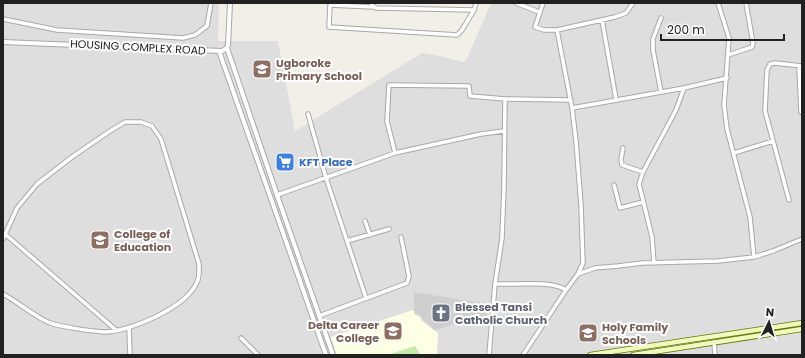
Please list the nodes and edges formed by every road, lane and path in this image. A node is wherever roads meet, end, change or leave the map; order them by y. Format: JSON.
{"nodes":[{"id":1,"x":210,"y":3,"type":"edge"},
{"id":2,"x":230,"y":3,"type":"edge"},
{"id":3,"x":372,"y":3,"type":"edge"},
{"id":4,"x":476,"y":3,"type":"edge"},
{"id":5,"x":516,"y":3,"type":"edge"},
{"id":6,"x":543,"y":3,"type":"edge"},
{"id":7,"x":633,"y":3,"type":"edge"},
{"id":8,"x":718,"y":3,"type":"edge"},
{"id":9,"x":746,"y":3,"type":"edge"},
{"id":10,"x":330,"y":4,"type":"edge"},
{"id":11,"x":374,"y":7,"type":"junction"},
{"id":12,"x":474,"y":10,"type":"junction"},
{"id":13,"x":540,"y":12,"type":"junction"},
{"id":14,"x":661,"y":18,"type":"dead end"},
{"id":15,"x":3,"y":19,"type":"edge"},
{"id":16,"x":602,"y":20,"type":"junction"},
{"id":17,"x":558,"y":30,"type":"junction"},
{"id":18,"x":3,"y":42,"type":"edge"},
{"id":19,"x":227,"y":48,"type":"junction"},
{"id":20,"x":219,"y":51,"type":"junction"},
{"id":21,"x":728,"y":55,"type":"junction"},
{"id":22,"x":801,"y":66,"type":"edge"},
{"id":23,"x":726,"y":78,"type":"junction"},
{"id":24,"x":684,"y":88,"type":"junction"},
{"id":25,"x":661,"y":92,"type":"junction"},
{"id":26,"x":505,"y":99,"type":"junction"},
{"id":27,"x":616,"y":99,"type":"junction"},
{"id":28,"x":570,"y":100,"type":"junction"},
{"id":29,"x":572,"y":108,"type":"junction"},
{"id":30,"x":801,"y":112,"type":"dead end"},
{"id":31,"x":308,"y":114,"type":"dead end"},
{"id":32,"x":504,"y":131,"type":"junction"},
{"id":33,"x":773,"y":141,"type":"junction"},
{"id":34,"x":623,"y":148,"type":"dead end"},
{"id":35,"x":395,"y":153,"type":"junction"},
{"id":36,"x":734,"y":153,"type":"junction"},
{"id":37,"x":643,"y":172,"type":"junction"},
{"id":38,"x":326,"y":178,"type":"junction"},
{"id":39,"x":614,"y":185,"type":"dead end"},
{"id":40,"x":277,"y":196,"type":"junction"},
{"id":41,"x":789,"y":200,"type":"dead end"},
{"id":42,"x":643,"y":202,"type":"junction"},
{"id":43,"x":365,"y":221,"type":"dead end"},
{"id":44,"x":389,"y":229,"type":"dead end"},
{"id":45,"x":5,"y":234,"type":"junction"},
{"id":46,"x":370,"y":235,"type":"junction"},
{"id":47,"x":401,"y":237,"type":"dead end"},
{"id":48,"x":3,"y":239,"type":"edge"},
{"id":49,"x":802,"y":239,"type":"edge"},
{"id":50,"x":347,"y":242,"type":"junction"},
{"id":51,"x":754,"y":257,"type":"junction"},
{"id":52,"x":654,"y":263,"type":"junction"},
{"id":53,"x":578,"y":274,"type":"junction"},
{"id":54,"x":495,"y":284,"type":"junction"},
{"id":55,"x":566,"y":290,"type":"junction"},
{"id":56,"x":3,"y":294,"type":"edge"},
{"id":57,"x":366,"y":298,"type":"junction"},
{"id":58,"x":319,"y":316,"type":"junction"},
{"id":59,"x":802,"y":323,"type":"edge"},
{"id":60,"x":129,"y":328,"type":"junction"},
{"id":61,"x":802,"y":329,"type":"edge"},
{"id":62,"x":116,"y":330,"type":"junction"},
{"id":63,"x":241,"y":338,"type":"dead end"},
{"id":64,"x":714,"y":342,"type":"junction"},
{"id":65,"x":664,"y":353,"type":"edge"},
{"id":66,"x":130,"y":355,"type":"edge"},
{"id":67,"x":258,"y":355,"type":"edge"},
{"id":68,"x":326,"y":355,"type":"edge"},
{"id":69,"x":333,"y":355,"type":"edge"},
{"id":70,"x":489,"y":355,"type":"edge"},
{"id":71,"x":523,"y":355,"type":"edge"},
{"id":72,"x":590,"y":355,"type":"edge"},
{"id":73,"x":633,"y":355,"type":"edge"},
{"id":74,"x":715,"y":355,"type":"edge"}],
"edges":[{"from":1,"to":15,"type":"street"},
{"from":2,"to":19,"type":"street"},
{"from":3,"to":11,"type":"street"},
{"from":4,"to":12,"type":"street"},
{"from":5,"to":13,"type":"street"},
{"from":6,"to":13,"type":"street"},
{"from":7,"to":16,"type":"street"},
{"from":8,"to":21,"type":"street"},
{"from":9,"to":21,"type":"street"},
{"from":10,"to":11,"type":"street"},
{"from":10,"to":12,"type":"street"},
{"from":11,"to":12,"type":"street"},
{"from":13,"to":17,"type":"street"},
{"from":14,"to":25,"type":"street"},
{"from":16,"to":17,"type":"street"},
{"from":16,"to":27,"type":"street"},
{"from":17,"to":28,"type":"street"},
{"from":18,"to":20,"type":"street","name":"HOUSING COMPLEX ROAD"},
{"from":19,"to":20,"type":"street","name":"HOUSING COMPLEX ROAD"},
{"from":19,"to":40,"type":"street"},
{"from":20,"to":68,"type":"street"},
{"from":21,"to":23,"type":"street"},
{"from":22,"to":30,"type":"street"},
{"from":22,"to":33,"type":"street"},
{"from":23,"to":24,"type":"street"},
{"from":23,"to":36,"type":"street"},
{"from":24,"to":25,"type":"street"},
{"from":24,"to":37,"type":"street"},
{"from":25,"to":27,"type":"street"},
{"from":26,"to":28,"type":"street"},
{"from":26,"to":32,"type":"street"},
{"from":26,"to":35,"type":"street"},
{"from":27,"to":29,"type":"street"},
{"from":28,"to":29,"type":"street"},
{"from":29,"to":53,"type":"street"},
{"from":31,"to":38,"type":"street"},
{"from":32,"to":35,"type":"street"},
{"from":32,"to":54,"type":"street"},
{"from":33,"to":36,"type":"street"},
{"from":33,"to":41,"type":"street"},
{"from":34,"to":37,"type":"street"},
{"from":35,"to":38,"type":"street"},
{"from":36,"to":51,"type":"street"},
{"from":37,"to":42,"type":"street"},
{"from":38,"to":40,"type":"street"},
{"from":38,"to":50,"type":"street"},
{"from":39,"to":42,"type":"street"},
{"from":40,"to":58,"type":"street"},
{"from":42,"to":52,"type":"street"},
{"from":43,"to":46,"type":"street"},
{"from":44,"to":46,"type":"street"},
{"from":45,"to":48,"type":"street"},
{"from":45,"to":60,"type":"street"},
{"from":45,"to":62,"type":"street"},
{"from":46,"to":50,"type":"street"},
{"from":47,"to":57,"type":"street"},
{"from":49,"to":51,"type":"street"},
{"from":50,"to":57,"type":"street"},
{"from":51,"to":52,"type":"street"},
{"from":52,"to":53,"type":"street"},
{"from":53,"to":55,"type":"street"},
{"from":54,"to":55,"type":"street"},
{"from":54,"to":70,"type":"street"},
{"from":55,"to":71,"type":"street"},
{"from":56,"to":62,"type":"street"},
{"from":57,"to":58,"type":"street"},
{"from":58,"to":69,"type":"street"},
{"from":59,"to":72,"type":"main road"},
{"from":60,"to":62,"type":"street"},
{"from":60,"to":66,"type":"street"},
{"from":61,"to":64,"type":"main road"},
{"from":63,"to":67,"type":"street"},
{"from":64,"to":65,"type":"main road"},
{"from":64,"to":74,"type":"street"},
{"from":65,"to":73,"type":"main road"}]}
